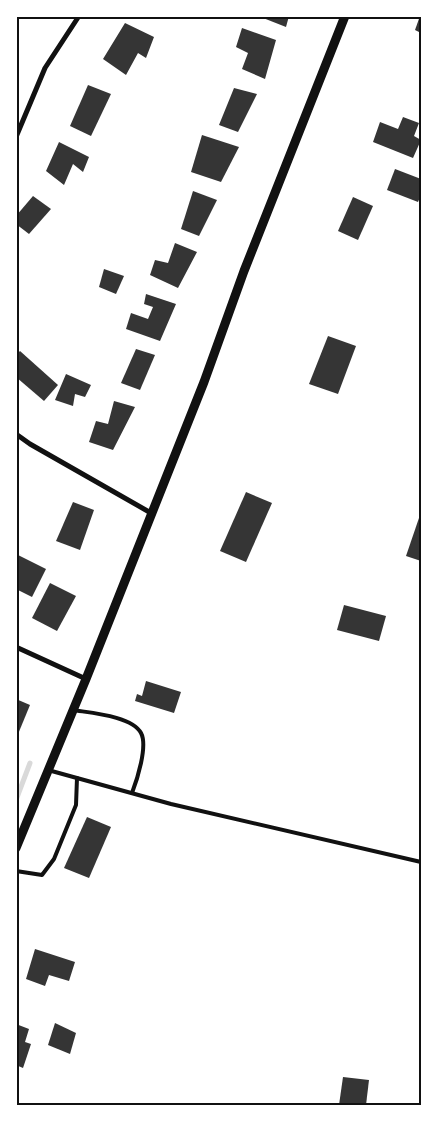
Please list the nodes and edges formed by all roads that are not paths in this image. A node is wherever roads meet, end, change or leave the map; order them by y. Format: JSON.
{"nodes":[{"id":1,"x":78,"y":16,"type":"edge"},
{"id":2,"x":345,"y":16,"type":"edge"},
{"id":3,"x":16,"y":137,"type":"edge"},
{"id":4,"x":16,"y":434,"type":"edge"},
{"id":5,"x":151,"y":513,"type":"junction"},
{"id":6,"x":16,"y":647,"type":"edge"},
{"id":7,"x":86,"y":678,"type":"junction"},
{"id":8,"x":73,"y":710,"type":"junction"},
{"id":9,"x":48,"y":770,"type":"junction"},
{"id":10,"x":77,"y":778,"type":"junction"},
{"id":11,"x":132,"y":794,"type":"junction"},
{"id":12,"x":16,"y":848,"type":"edge"},
{"id":13,"x":421,"y":862,"type":"edge"},
{"id":14,"x":16,"y":871,"type":"edge"}],
"edges":[{"from":1,"to":3,"type":"street"},
{"from":2,"to":5,"type":"street"},
{"from":4,"to":5,"type":"street"},
{"from":5,"to":7,"type":"street"},
{"from":6,"to":7,"type":"street"},
{"from":7,"to":8,"type":"street"},
{"from":8,"to":9,"type":"street"},
{"from":8,"to":11,"type":"lane"},
{"from":9,"to":10,"type":"lane"},
{"from":9,"to":12,"type":"street"},
{"from":10,"to":11,"type":"lane"},
{"from":10,"to":14,"type":"lane"},
{"from":11,"to":13,"type":"lane"}]}
